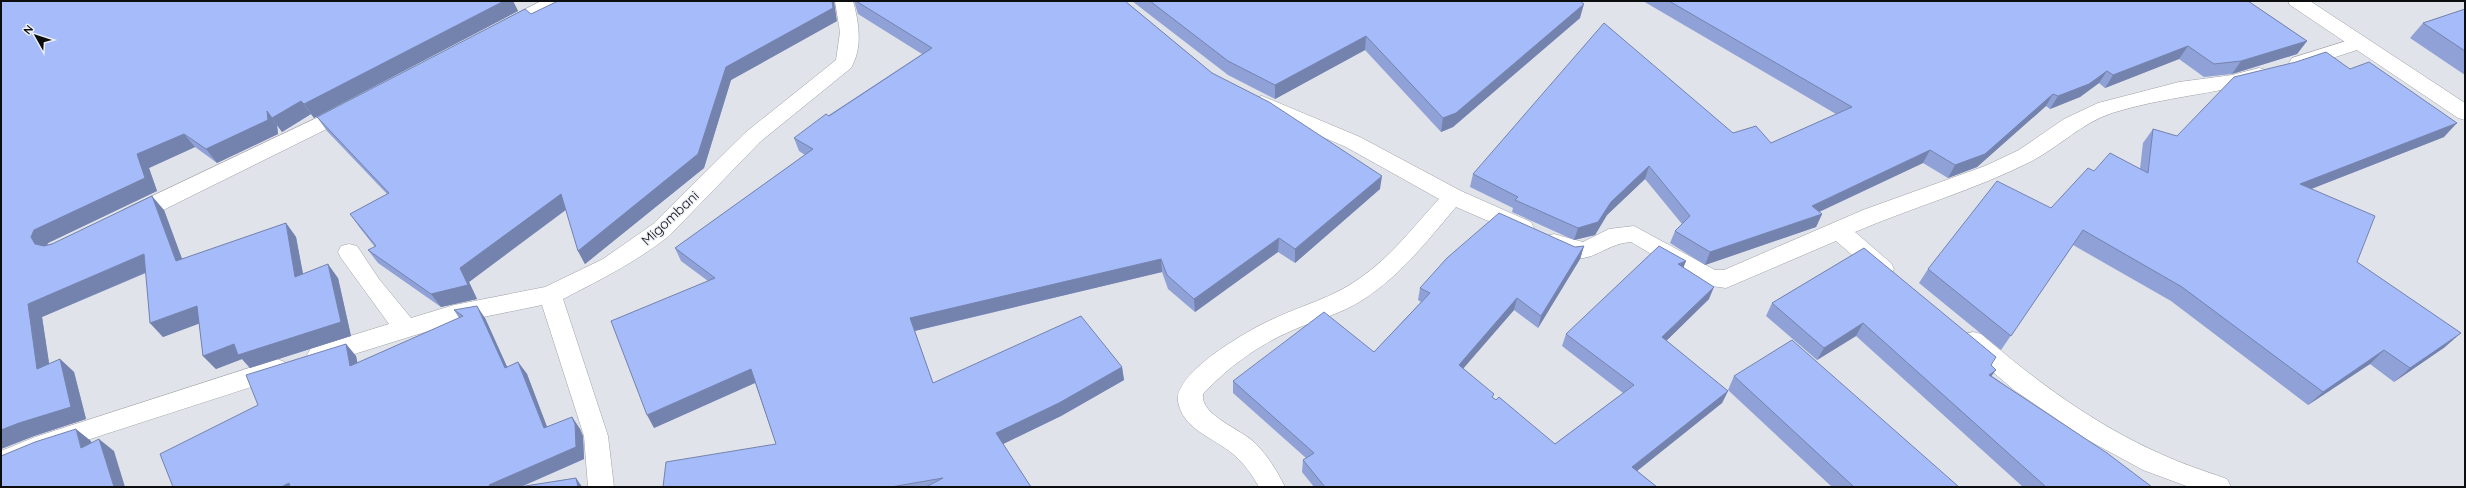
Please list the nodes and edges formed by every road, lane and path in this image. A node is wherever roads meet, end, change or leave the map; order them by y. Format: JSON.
{"nodes":[{"id":1,"x":556,"y":1,"type":"edge"},
{"id":2,"x":844,"y":1,"type":"edge"},
{"id":3,"x":2297,"y":1,"type":"edge"},
{"id":4,"x":486,"y":37,"type":"edge"},
{"id":5,"x":2359,"y":43,"type":"junction"},
{"id":6,"x":1246,"y":94,"type":"edge"},
{"id":7,"x":363,"y":102,"type":"edge"},
{"id":8,"x":2465,"y":113,"type":"edge"},
{"id":9,"x":1452,"y":197,"type":"junction"},
{"id":10,"x":115,"y":224,"type":"edge"},
{"id":11,"x":1839,"y":231,"type":"junction"},
{"id":12,"x":349,"y":252,"type":"dead end"},
{"id":13,"x":1901,"y":284,"type":"edge"},
{"id":14,"x":550,"y":295,"type":"junction"},
{"id":15,"x":1957,"y":328,"type":"edge"},
{"id":16,"x":406,"y":329,"type":"junction"},
{"id":17,"x":1,"y":462,"type":"edge"},
{"id":18,"x":601,"y":487,"type":"edge"},
{"id":19,"x":1272,"y":487,"type":"edge"},
{"id":20,"x":2218,"y":487,"type":"edge"}],
"edges":[{"from":1,"to":4,"type":"main road"},
{"from":2,"to":14,"type":"main road","name":"Migombani"},
{"from":3,"to":5,"type":"main road"},
{"from":5,"to":8,"type":"main road"},
{"from":5,"to":11,"type":"main road"},
{"from":6,"to":9,"type":"main road"},
{"from":7,"to":10,"type":"main road"},
{"from":9,"to":11,"type":"main road"},
{"from":9,"to":19,"type":"main road"},
{"from":11,"to":13,"type":"main road"},
{"from":12,"to":16,"type":"main road"},
{"from":14,"to":16,"type":"main road","name":"Migombani"},
{"from":14,"to":18,"type":"main road"},
{"from":15,"to":20,"type":"main road"},
{"from":16,"to":17,"type":"main road","name":"Migombani"}]}
